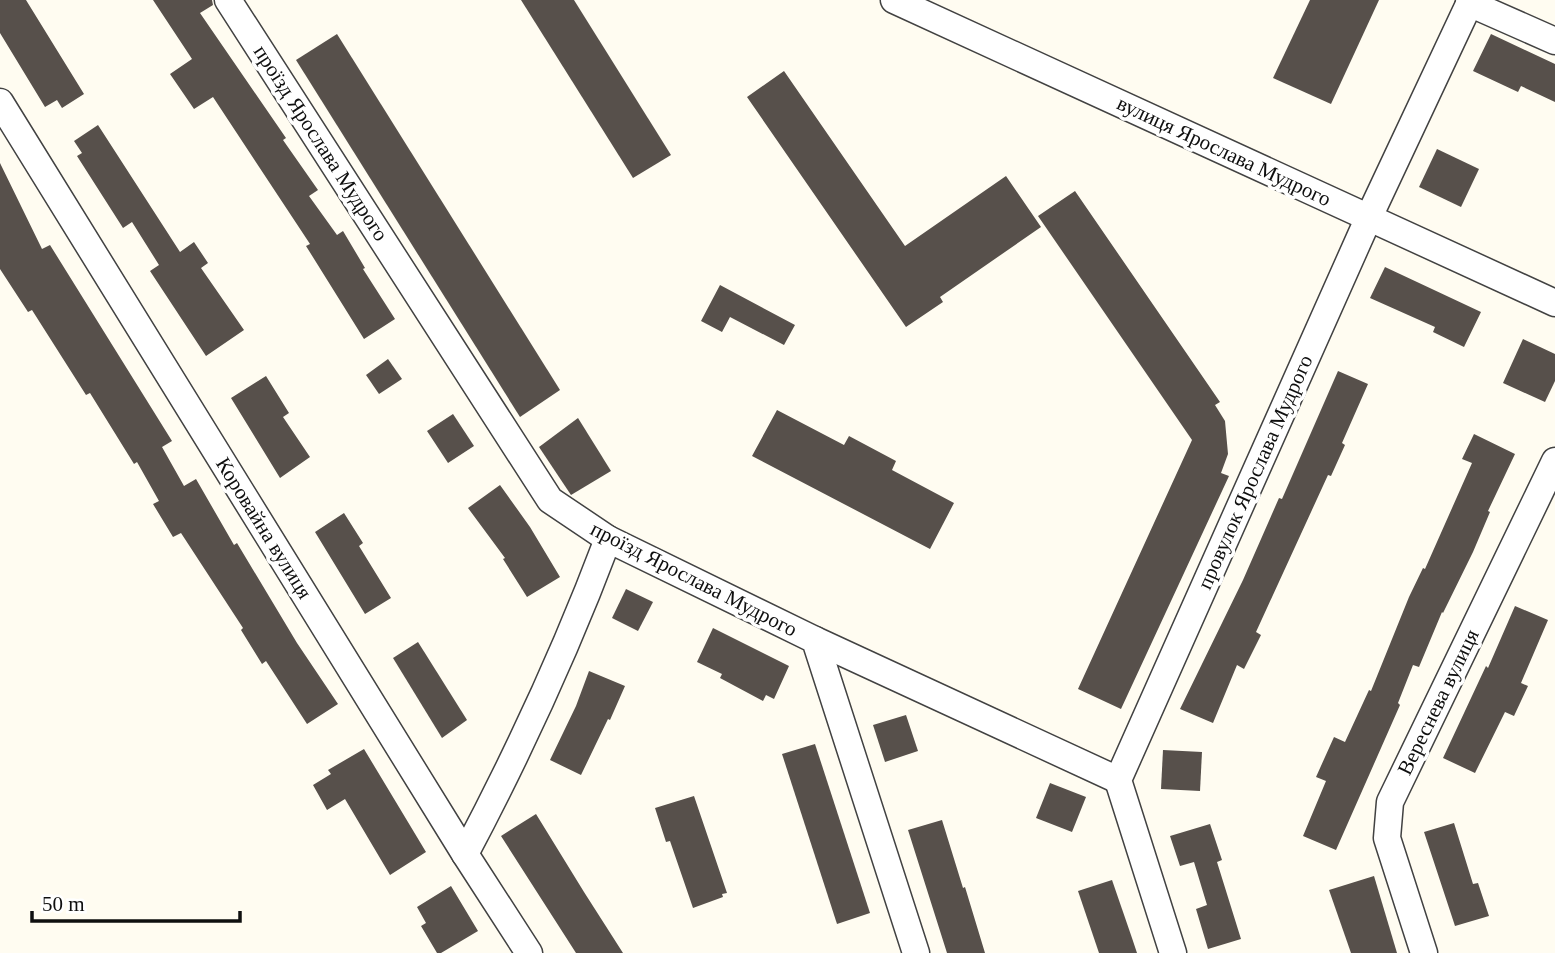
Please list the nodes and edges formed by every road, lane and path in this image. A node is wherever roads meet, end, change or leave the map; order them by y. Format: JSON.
{"nodes":[{"id":1,"x":228,"y":0,"type":"edge"},
{"id":2,"x":894,"y":0,"type":"edge"},
{"id":3,"x":1470,"y":1,"type":"edge"},
{"id":4,"x":1555,"y":41,"type":"edge"},
{"id":5,"x":0,"y":102,"type":"edge"},
{"id":6,"x":1369,"y":217,"type":"junction"},
{"id":7,"x":1555,"y":303,"type":"edge"},
{"id":8,"x":1555,"y":461,"type":"edge"},
{"id":9,"x":608,"y":539,"type":"junction"},
{"id":10,"x":815,"y":640,"type":"junction"},
{"id":11,"x":1118,"y":780,"type":"junction"},
{"id":12,"x":466,"y":854,"type":"junction"},
{"id":13,"x":529,"y":953,"type":"edge"},
{"id":14,"x":916,"y":953,"type":"edge"},
{"id":15,"x":1173,"y":953,"type":"edge"},
{"id":16,"x":1424,"y":953,"type":"edge"}],
"edges":[{"from":1,"to":9,"type":"street","name":"проїзд Ярослава Мудрого"},
{"from":2,"to":6,"type":"street","name":"вулиця Ярослава Мудрого"},
{"from":3,"to":4,"type":"street"},
{"from":3,"to":6,"type":"street","name":"провулок Ярослава Мудрого"},
{"from":5,"to":12,"type":"street","name":"Коровайна вулиця"},
{"from":6,"to":7,"type":"street","name":"вулиця Ярослава Мудрого"},
{"from":6,"to":11,"type":"street","name":"провулок Ярослава Мудрого"},
{"from":8,"to":16,"type":"street","name":"Вереснева вулиця"},
{"from":9,"to":10,"type":"street","name":"проїзд Ярослава Мудрого"},
{"from":9,"to":12,"type":"street"},
{"from":10,"to":11,"type":"street"},
{"from":10,"to":14,"type":"street","name":"проїзд Ярослава Мудрого"},
{"from":11,"to":15,"type":"street"},
{"from":12,"to":13,"type":"street","name":"Коровайна вулиця"}]}
